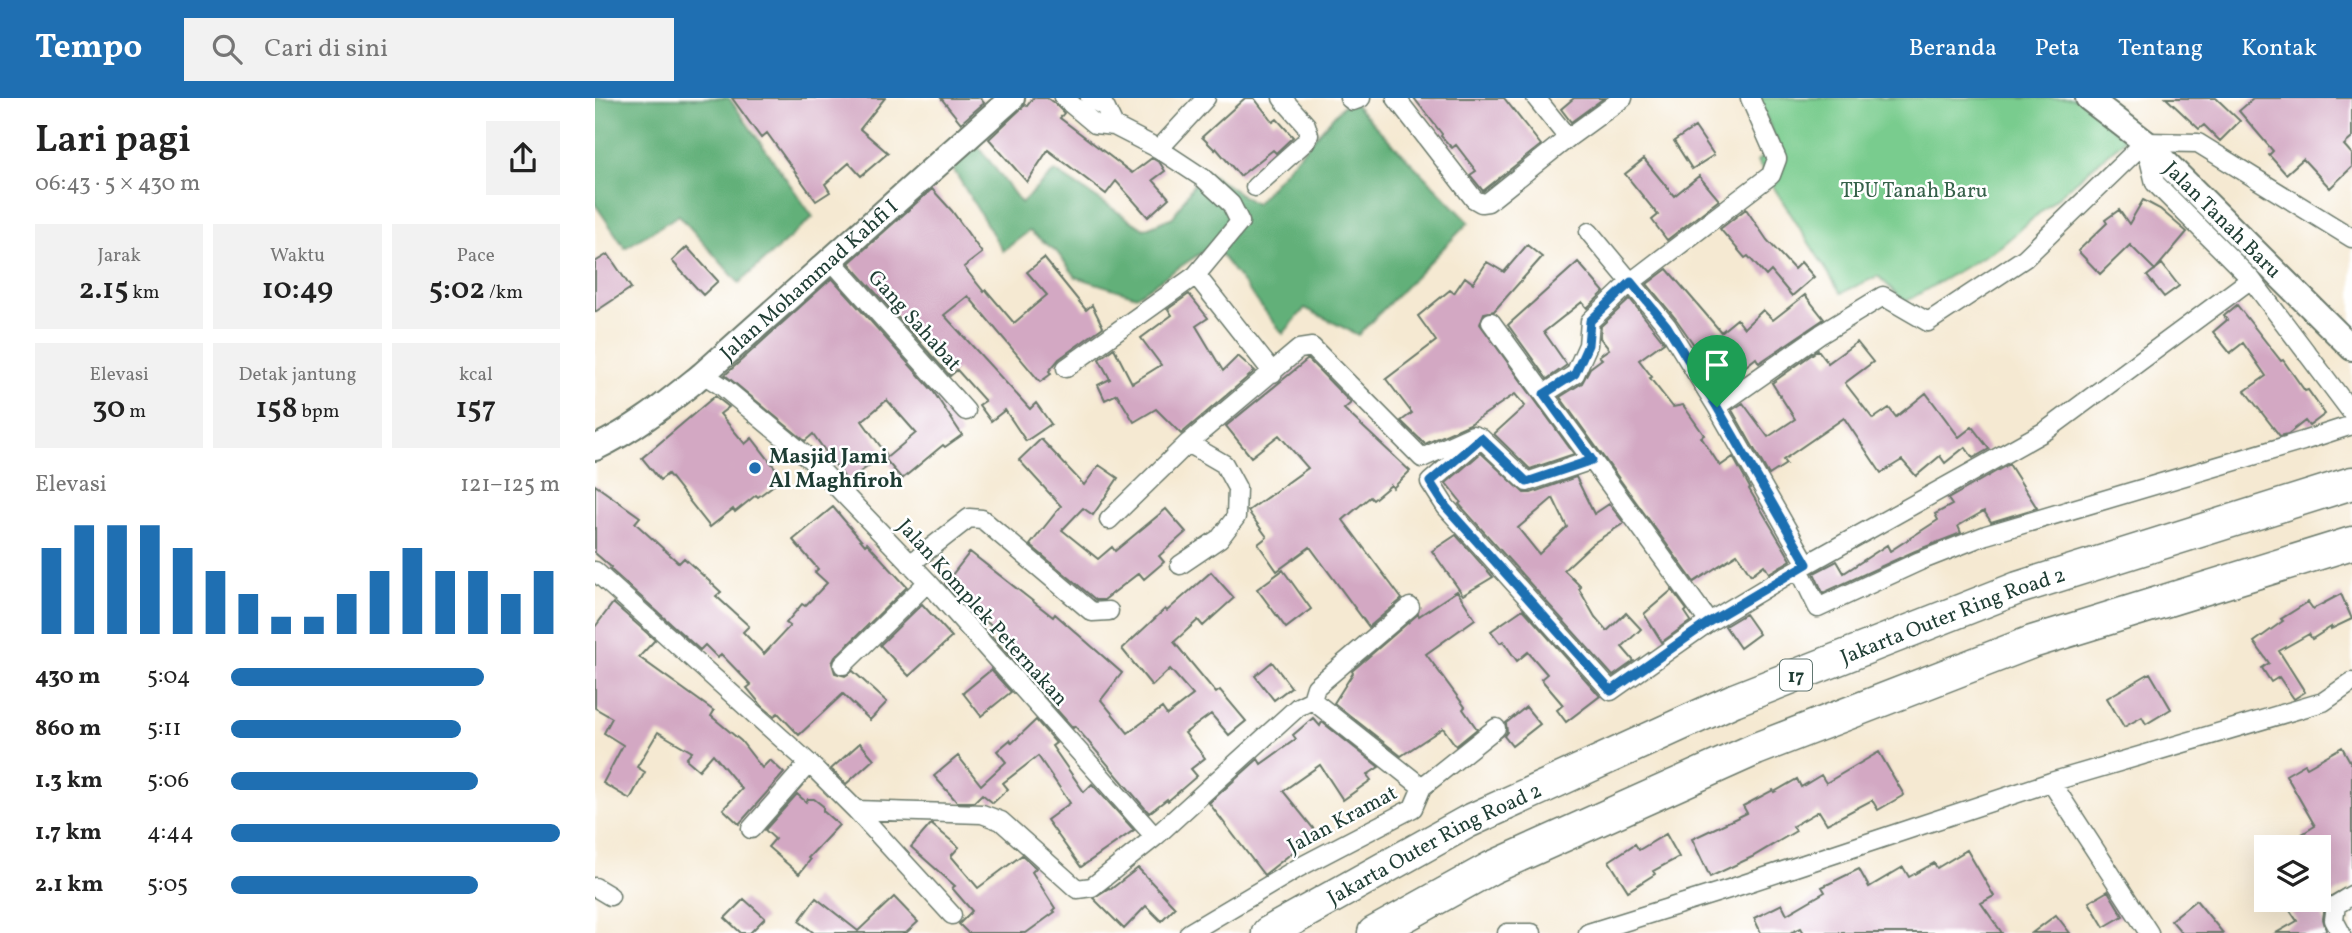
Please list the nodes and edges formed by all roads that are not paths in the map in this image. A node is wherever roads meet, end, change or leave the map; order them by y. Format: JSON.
{"nodes":[{"id":1,"x":1064,"y":98,"type":"edge"},
{"id":2,"x":1090,"y":98,"type":"edge"},
{"id":3,"x":1206,"y":98,"type":"edge"},
{"id":4,"x":1282,"y":98,"type":"edge"},
{"id":5,"x":1349,"y":98,"type":"edge"},
{"id":6,"x":1361,"y":98,"type":"edge"},
{"id":7,"x":1396,"y":98,"type":"edge"},
{"id":8,"x":1536,"y":98,"type":"edge"},
{"id":9,"x":1623,"y":98,"type":"edge"},
{"id":10,"x":1750,"y":98,"type":"edge"},
{"id":11,"x":2088,"y":98,"type":"edge"},
{"id":12,"x":1007,"y":100,"type":"edge"},
{"id":13,"x":1114,"y":126,"type":"junction"},
{"id":14,"x":1569,"y":138,"type":"junction"},
{"id":15,"x":2145,"y":142,"type":"junction"},
{"id":16,"x":1159,"y":149,"type":"junction"},
{"id":17,"x":1255,"y":187,"type":"dead end"},
{"id":18,"x":1589,"y":232,"type":"dead end"},
{"id":19,"x":2350,"y":234,"type":"edge"},
{"id":20,"x":831,"y":260,"type":"junction"},
{"id":21,"x":1196,"y":275,"type":"junction"},
{"id":22,"x":2251,"y":279,"type":"junction"},
{"id":23,"x":1631,"y":282,"type":"junction"},
{"id":24,"x":1491,"y":322,"type":"dead end"},
{"id":25,"x":2352,"y":348,"type":"edge"},
{"id":26,"x":1066,"y":368,"type":"dead end"},
{"id":27,"x":1273,"y":373,"type":"junction"},
{"id":28,"x":703,"y":374,"type":"junction"},
{"id":29,"x":1544,"y":394,"type":"junction"},
{"id":30,"x":1717,"y":407,"type":"junction"},
{"id":31,"x":966,"y":411,"type":"dead end"},
{"id":32,"x":2352,"y":413,"type":"edge"},
{"id":33,"x":2352,"y":425,"type":"edge"},
{"id":34,"x":1481,"y":438,"type":"junction"},
{"id":35,"x":1188,"y":443,"type":"junction"},
{"id":36,"x":595,"y":448,"type":"edge"},
{"id":37,"x":1592,"y":460,"type":"junction"},
{"id":38,"x":2352,"y":483,"type":"edge"},
{"id":39,"x":1109,"y":520,"type":"dead end"},
{"id":40,"x":2352,"y":543,"type":"edge"},
{"id":41,"x":910,"y":564,"type":"junction"},
{"id":42,"x":1180,"y":565,"type":"dead end"},
{"id":43,"x":1797,"y":570,"type":"junction"},
{"id":44,"x":595,"y":571,"type":"edge"},
{"id":45,"x":928,"y":582,"type":"junction"},
{"id":46,"x":1410,"y":607,"type":"dead end"},
{"id":47,"x":1109,"y":611,"type":"dead end"},
{"id":48,"x":1709,"y":622,"type":"junction"},
{"id":49,"x":843,"y":665,"type":"dead end"},
{"id":50,"x":2352,"y":682,"type":"edge"},
{"id":51,"x":1312,"y":700,"type":"junction"},
{"id":52,"x":1496,"y":727,"type":"dead end"},
{"id":53,"x":809,"y":763,"type":"junction"},
{"id":54,"x":2051,"y":782,"type":"junction"},
{"id":55,"x":1422,"y":787,"type":"junction"},
{"id":56,"x":856,"y":810,"type":"junction"},
{"id":57,"x":751,"y":829,"type":"dead end"},
{"id":58,"x":1155,"y":836,"type":"junction"},
{"id":59,"x":2352,"y":895,"type":"edge"},
{"id":60,"x":952,"y":915,"type":"dead end"},
{"id":61,"x":1189,"y":933,"type":"edge"},
{"id":62,"x":1268,"y":933,"type":"edge"},
{"id":63,"x":1374,"y":933,"type":"edge"},
{"id":64,"x":1507,"y":933,"type":"edge"},
{"id":65,"x":1531,"y":933,"type":"edge"},
{"id":66,"x":1588,"y":933,"type":"edge"},
{"id":67,"x":2149,"y":933,"type":"edge"},
{"id":68,"x":2341,"y":933,"type":"edge"}],
"edges":[{"from":1,"to":13,"type":"street"},
{"from":2,"to":13,"type":"street"},
{"from":3,"to":16,"type":"street"},
{"from":4,"to":17,"type":"street"},
{"from":5,"to":6,"type":"street"},
{"from":7,"to":14,"type":"street"},
{"from":8,"to":14,"type":"street"},
{"from":9,"to":14,"type":"street"},
{"from":10,"to":23,"type":"street"},
{"from":11,"to":15,"type":"main road","name":"Jalan Tanah Baru"},
{"from":12,"to":20,"type":"main road","name":"Jalan Mohammad Kahfi I"},
{"from":13,"to":16,"type":"street"},
{"from":15,"to":19,"type":"street"},
{"from":15,"to":22,"type":"street"},
{"from":15,"to":25,"type":"main road","name":"Jalan Tanah Baru"},
{"from":15,"to":30,"type":"street"},
{"from":16,"to":21,"type":"street"},
{"from":18,"to":23,"type":"street"},
{"from":20,"to":28,"type":"main road","name":"Jalan Mohammad Kahfi I"},
{"from":20,"to":31,"type":"street","name":"Gang Sahabat"},
{"from":21,"to":26,"type":"street"},
{"from":21,"to":27,"type":"street"},
{"from":22,"to":32,"type":"street"},
{"from":22,"to":43,"type":"street"},
{"from":23,"to":29,"type":"street"},
{"from":23,"to":30,"type":"street"},
{"from":24,"to":29,"type":"street"},
{"from":27,"to":34,"type":"street"},
{"from":27,"to":35,"type":"street"},
{"from":28,"to":36,"type":"main road","name":"Jalan Mohammad Kahfi I"},
{"from":28,"to":41,"type":"street","name":"Jalan Komplek Peternakan"},
{"from":29,"to":37,"type":"street"},
{"from":30,"to":43,"type":"street"},
{"from":33,"to":43,"type":"street"},
{"from":34,"to":37,"type":"street"},
{"from":34,"to":48,"type":"street"},
{"from":35,"to":39,"type":"street"},
{"from":35,"to":42,"type":"street"},
{"from":37,"to":48,"type":"street"},
{"from":38,"to":62,"type":"highway","name":"Jakarta Outer Ring Road 2","number":"17"},
{"from":40,"to":63,"type":"highway"},
{"from":41,"to":45,"type":"street","name":"Jalan Komplek Peternakan"},
{"from":41,"to":47,"type":"street"},
{"from":43,"to":48,"type":"street"},
{"from":44,"to":53,"type":"street"},
{"from":45,"to":49,"type":"street"},
{"from":45,"to":58,"type":"street","name":"Jalan Komplek Peternakan"},
{"from":46,"to":51,"type":"street"},
{"from":50,"to":54,"type":"street"},
{"from":51,"to":55,"type":"street","name":"Jalan Kramat"},
{"from":51,"to":58,"type":"street"},
{"from":52,"to":55,"type":"street"},
{"from":53,"to":56,"type":"street"},
{"from":53,"to":57,"type":"street"},
{"from":54,"to":66,"type":"street"},
{"from":54,"to":67,"type":"street"},
{"from":55,"to":61,"type":"street","name":"Jalan Kramat"},
{"from":56,"to":58,"type":"street"},
{"from":56,"to":60,"type":"street"},
{"from":59,"to":68,"type":"street"},
{"from":64,"to":65,"type":"street"}]}
